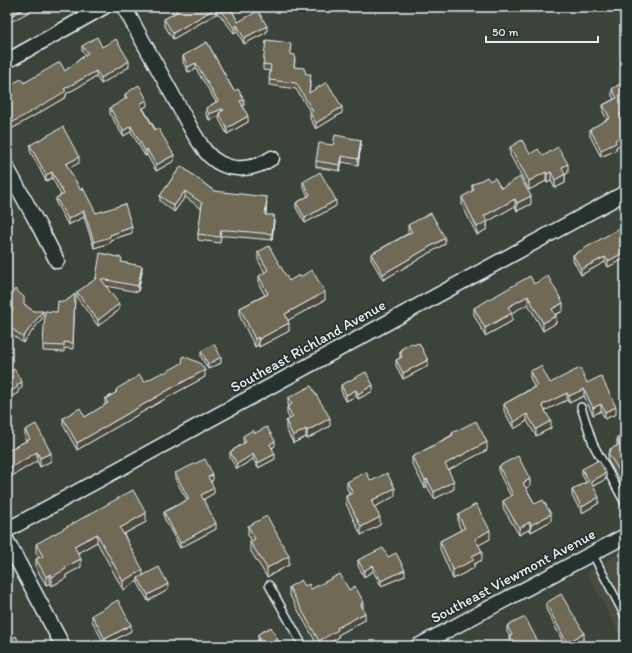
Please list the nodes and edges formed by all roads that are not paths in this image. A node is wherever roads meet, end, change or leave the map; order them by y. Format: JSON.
{"nodes":[{"id":1,"x":104,"y":7,"type":"edge"},
{"id":2,"x":124,"y":7,"type":"edge"},
{"id":3,"x":7,"y":61,"type":"edge"},
{"id":4,"x":272,"y":158,"type":"dead end"},
{"id":5,"x":7,"y":168,"type":"edge"},
{"id":6,"x":625,"y":193,"type":"edge"},
{"id":7,"x":56,"y":261,"type":"dead end"},
{"id":8,"x":581,"y":407,"type":"dead end"},
{"id":9,"x":625,"y":503,"type":"edge"},
{"id":10,"x":7,"y":530,"type":"edge"},
{"id":11,"x":625,"y":536,"type":"edge"},
{"id":12,"x":7,"y":541,"type":"edge"},
{"id":13,"x":592,"y":554,"type":"junction"},
{"id":14,"x":269,"y":585,"type":"dead end"},
{"id":15,"x":625,"y":616,"type":"edge"},
{"id":16,"x":63,"y":646,"type":"edge"},
{"id":17,"x":303,"y":646,"type":"edge"},
{"id":18,"x":418,"y":646,"type":"edge"}],
"edges":[{"from":1,"to":3,"type":"street"},
{"from":2,"to":4,"type":"street"},
{"from":5,"to":7,"type":"street"},
{"from":6,"to":10,"type":"street","name":"Southeast Richland Avenue"},
{"from":8,"to":9,"type":"lane"},
{"from":11,"to":13,"type":"street","name":"Southeast Viewmont Avenue"},
{"from":12,"to":16,"type":"street"},
{"from":13,"to":15,"type":"lane"},
{"from":13,"to":18,"type":"street","name":"Southeast Viewmont Avenue"},
{"from":14,"to":17,"type":"lane"}]}
